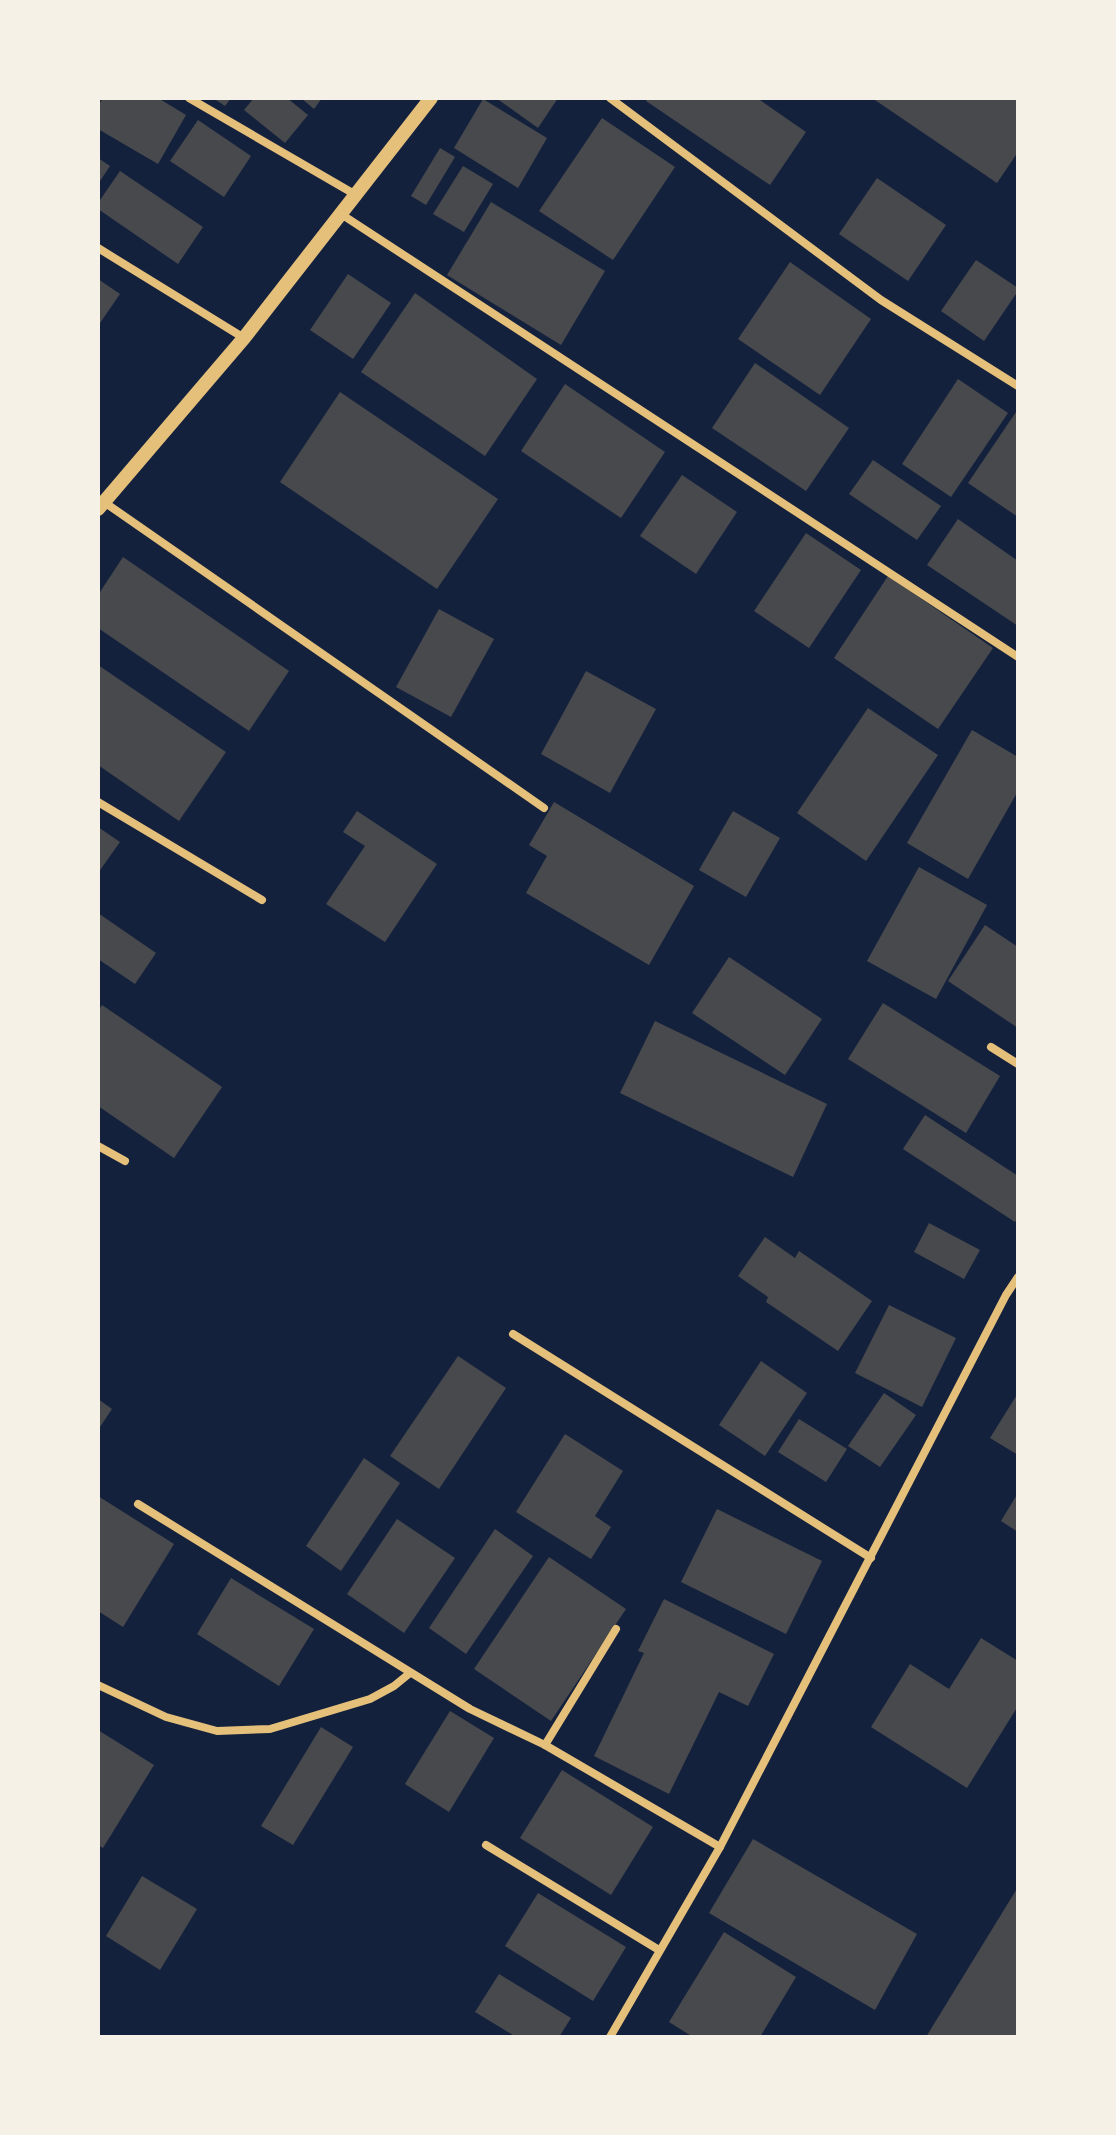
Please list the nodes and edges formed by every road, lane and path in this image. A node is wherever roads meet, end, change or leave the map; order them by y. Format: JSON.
{"nodes":[{"id":1,"x":189,"y":98,"type":"edge"},
{"id":2,"x":431,"y":98,"type":"edge"},
{"id":3,"x":610,"y":98,"type":"edge"},
{"id":4,"x":356,"y":195,"type":"junction"},
{"id":5,"x":341,"y":214,"type":"junction"},
{"id":6,"x":98,"y":248,"type":"edge"},
{"id":7,"x":244,"y":338,"type":"junction"},
{"id":8,"x":1018,"y":386,"type":"edge"},
{"id":9,"x":101,"y":506,"type":"edge"},
{"id":10,"x":1018,"y":657,"type":"edge"},
{"id":11,"x":98,"y":802,"type":"edge"},
{"id":12,"x":544,"y":808,"type":"dead end"},
{"id":13,"x":262,"y":900,"type":"dead end"},
{"id":14,"x":991,"y":1047,"type":"dead end"},
{"id":15,"x":1018,"y":1064,"type":"edge"},
{"id":16,"x":98,"y":1146,"type":"edge"},
{"id":17,"x":125,"y":1161,"type":"dead end"},
{"id":18,"x":1018,"y":1277,"type":"edge"},
{"id":19,"x":513,"y":1334,"type":"dead end"},
{"id":20,"x":138,"y":1504,"type":"dead end"},
{"id":21,"x":871,"y":1558,"type":"junction"},
{"id":22,"x":616,"y":1629,"type":"dead end"},
{"id":23,"x":410,"y":1673,"type":"junction"},
{"id":24,"x":98,"y":1685,"type":"edge"},
{"id":25,"x":545,"y":1745,"type":"junction"},
{"id":26,"x":486,"y":1845,"type":"dead end"},
{"id":27,"x":720,"y":1847,"type":"junction"},
{"id":28,"x":659,"y":1950,"type":"junction"},
{"id":29,"x":610,"y":2037,"type":"edge"}],
"edges":[{"from":1,"to":4,"type":"street"},
{"from":2,"to":4,"type":"street"},
{"from":3,"to":8,"type":"street"},
{"from":4,"to":5,"type":"street"},
{"from":5,"to":7,"type":"street"},
{"from":5,"to":10,"type":"street"},
{"from":6,"to":7,"type":"street"},
{"from":7,"to":9,"type":"street"},
{"from":9,"to":12,"type":"street"},
{"from":11,"to":13,"type":"street"},
{"from":14,"to":15,"type":"street"},
{"from":16,"to":17,"type":"street"},
{"from":18,"to":21,"type":"street"},
{"from":19,"to":21,"type":"street"},
{"from":20,"to":23,"type":"street"},
{"from":21,"to":27,"type":"street"},
{"from":22,"to":25,"type":"street"},
{"from":23,"to":24,"type":"street"},
{"from":23,"to":25,"type":"street"},
{"from":25,"to":27,"type":"street"},
{"from":26,"to":28,"type":"street"},
{"from":27,"to":28,"type":"street"},
{"from":28,"to":29,"type":"street"}]}
